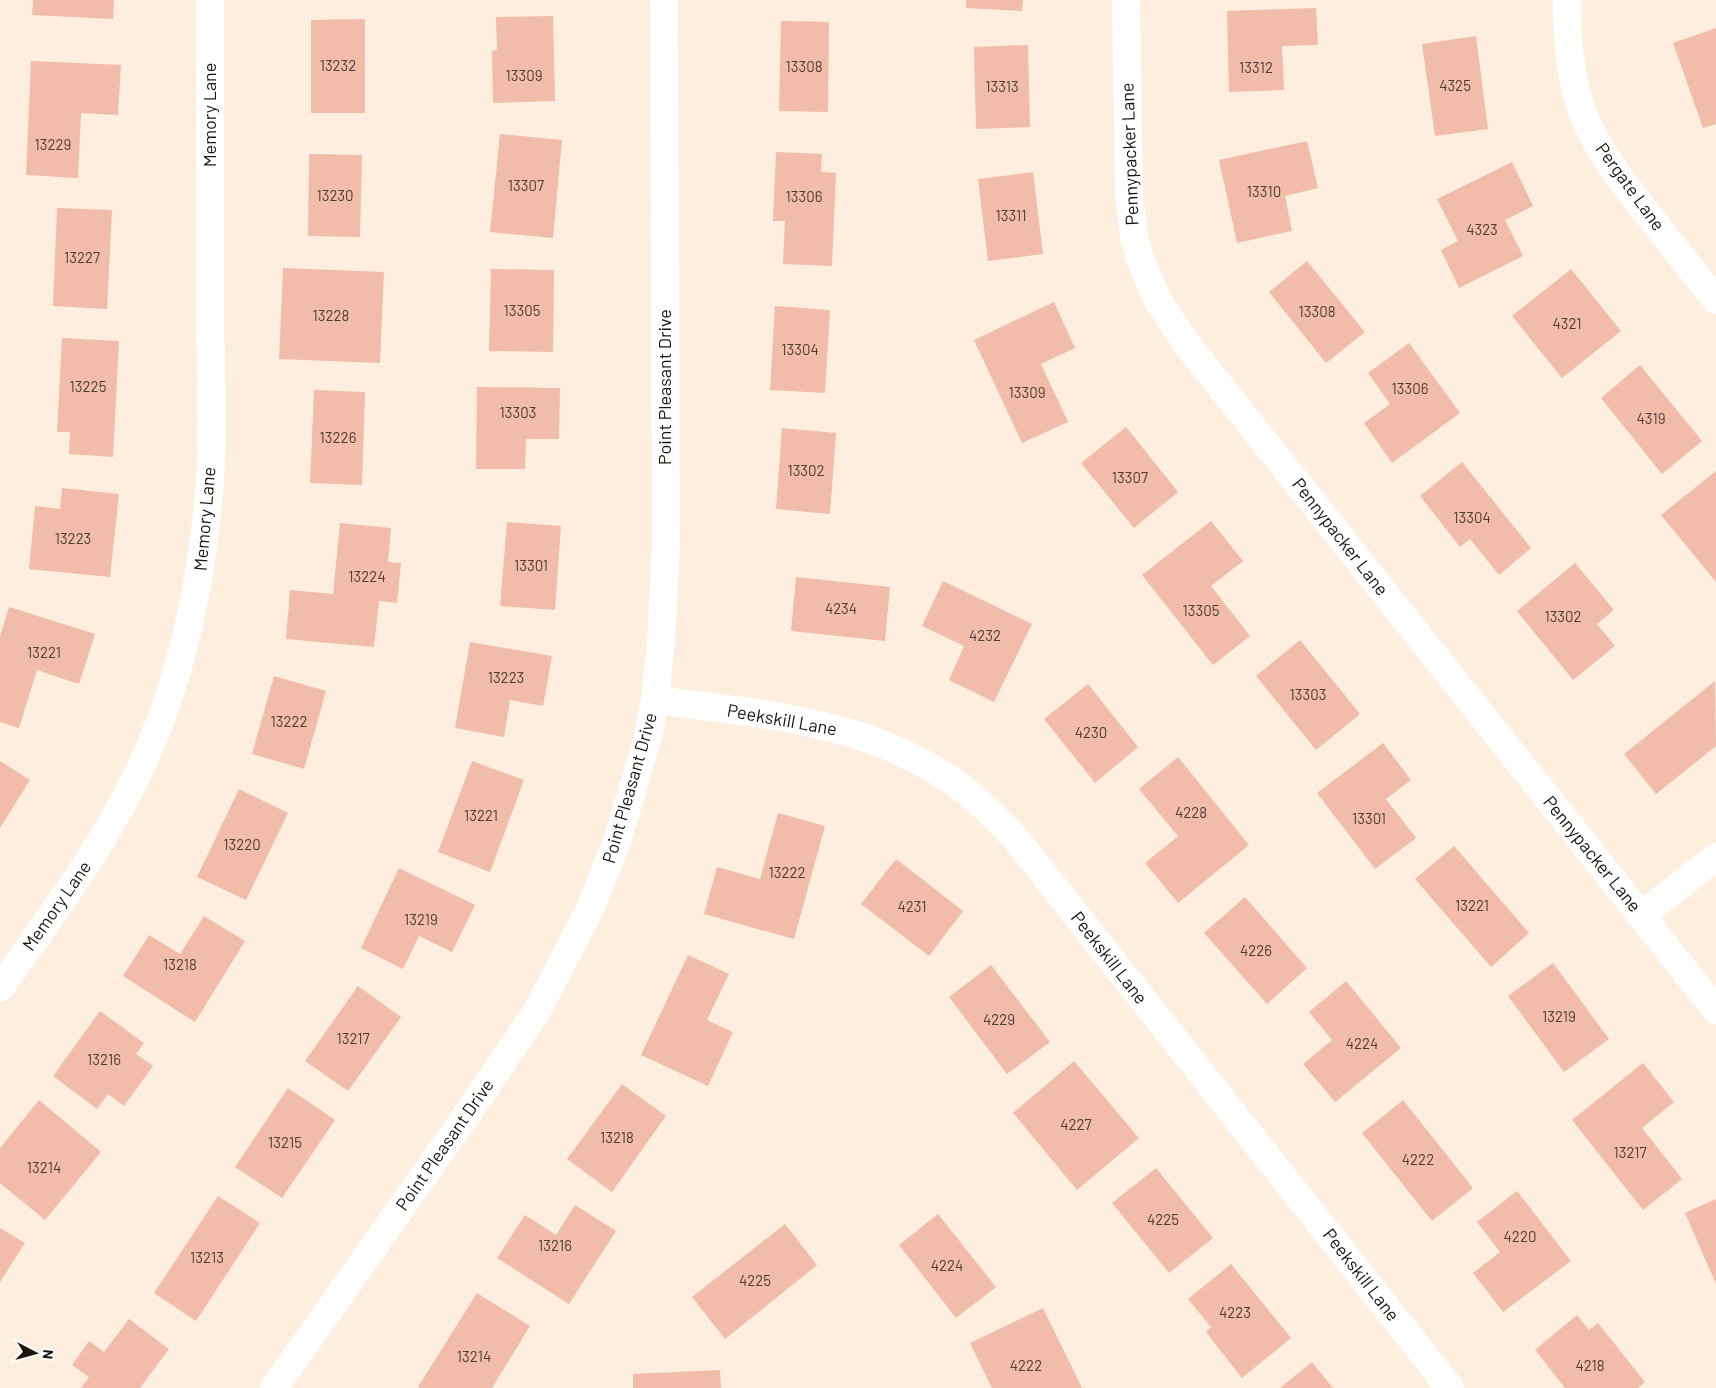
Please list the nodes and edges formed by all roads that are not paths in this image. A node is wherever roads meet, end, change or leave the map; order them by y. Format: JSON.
{"nodes":[{"id":1,"x":210,"y":0,"type":"edge"},
{"id":2,"x":664,"y":0,"type":"edge"},
{"id":3,"x":1126,"y":0,"type":"edge"},
{"id":4,"x":1567,"y":0,"type":"edge"},
{"id":5,"x":1716,"y":300,"type":"edge"},
{"id":6,"x":655,"y":700,"type":"junction"},
{"id":7,"x":1716,"y":857,"type":"edge"},
{"id":8,"x":1642,"y":915,"type":"junction"},
{"id":9,"x":0,"y":988,"type":"edge"},
{"id":10,"x":1716,"y":1010,"type":"edge"},
{"id":11,"x":274,"y":1388,"type":"edge"},
{"id":12,"x":1450,"y":1388,"type":"edge"}],
"edges":[{"from":1,"to":9,"type":"street","name":"Memory Lane"},
{"from":2,"to":6,"type":"street","name":"Point Pleasant Drive"},
{"from":3,"to":8,"type":"street","name":"Pennypacker Lane"},
{"from":4,"to":5,"type":"street","name":"Pergate Lane"},
{"from":6,"to":11,"type":"street","name":"Point Pleasant Drive"},
{"from":6,"to":12,"type":"street","name":"Peekskill Lane"},
{"from":7,"to":8,"type":"street"},
{"from":8,"to":10,"type":"street","name":"Pennypacker Lane"}]}
